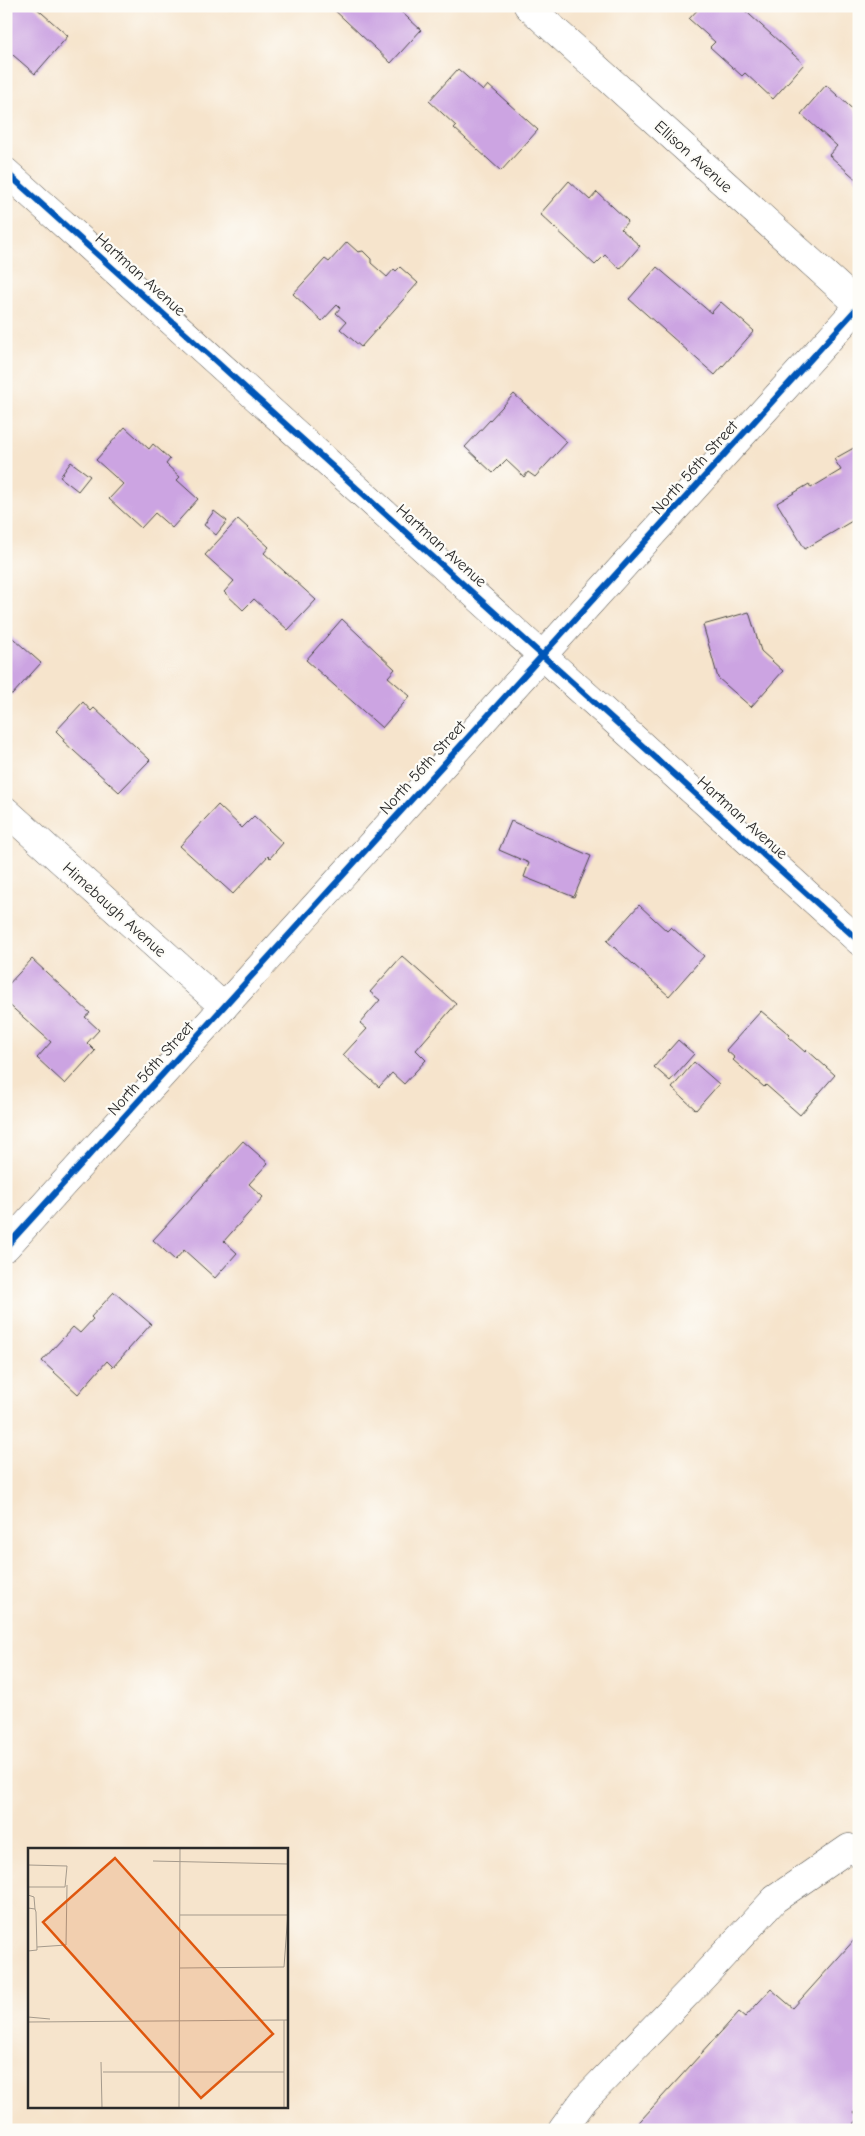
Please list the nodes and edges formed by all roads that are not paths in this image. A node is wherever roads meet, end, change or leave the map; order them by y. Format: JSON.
{"nodes":[{"id":1,"x":528,"y":6,"type":"edge"},
{"id":2,"x":6,"y":172,"type":"edge"},
{"id":3,"x":859,"y":306,"type":"edge"},
{"id":4,"x":543,"y":654,"type":"junction"},
{"id":5,"x":6,"y":811,"type":"edge"},
{"id":6,"x":859,"y":941,"type":"edge"},
{"id":7,"x":224,"y":1007,"type":"junction"},
{"id":8,"x":6,"y":1247,"type":"edge"},
{"id":9,"x":859,"y":1853,"type":"edge"},
{"id":10,"x":562,"y":2130,"type":"edge"}],
"edges":[{"from":1,"to":3,"type":"street","name":"Ellison Avenue"},
{"from":2,"to":4,"type":"street","name":"Hartman Avenue"},
{"from":3,"to":4,"type":"street","name":"North 56th Street"},
{"from":4,"to":6,"type":"street","name":"Hartman Avenue"},
{"from":4,"to":7,"type":"street","name":"North 56th Street"},
{"from":5,"to":7,"type":"street","name":"Himebaugh Avenue"},
{"from":7,"to":8,"type":"street","name":"North 56th Street"},
{"from":9,"to":10,"type":"street"}]}
